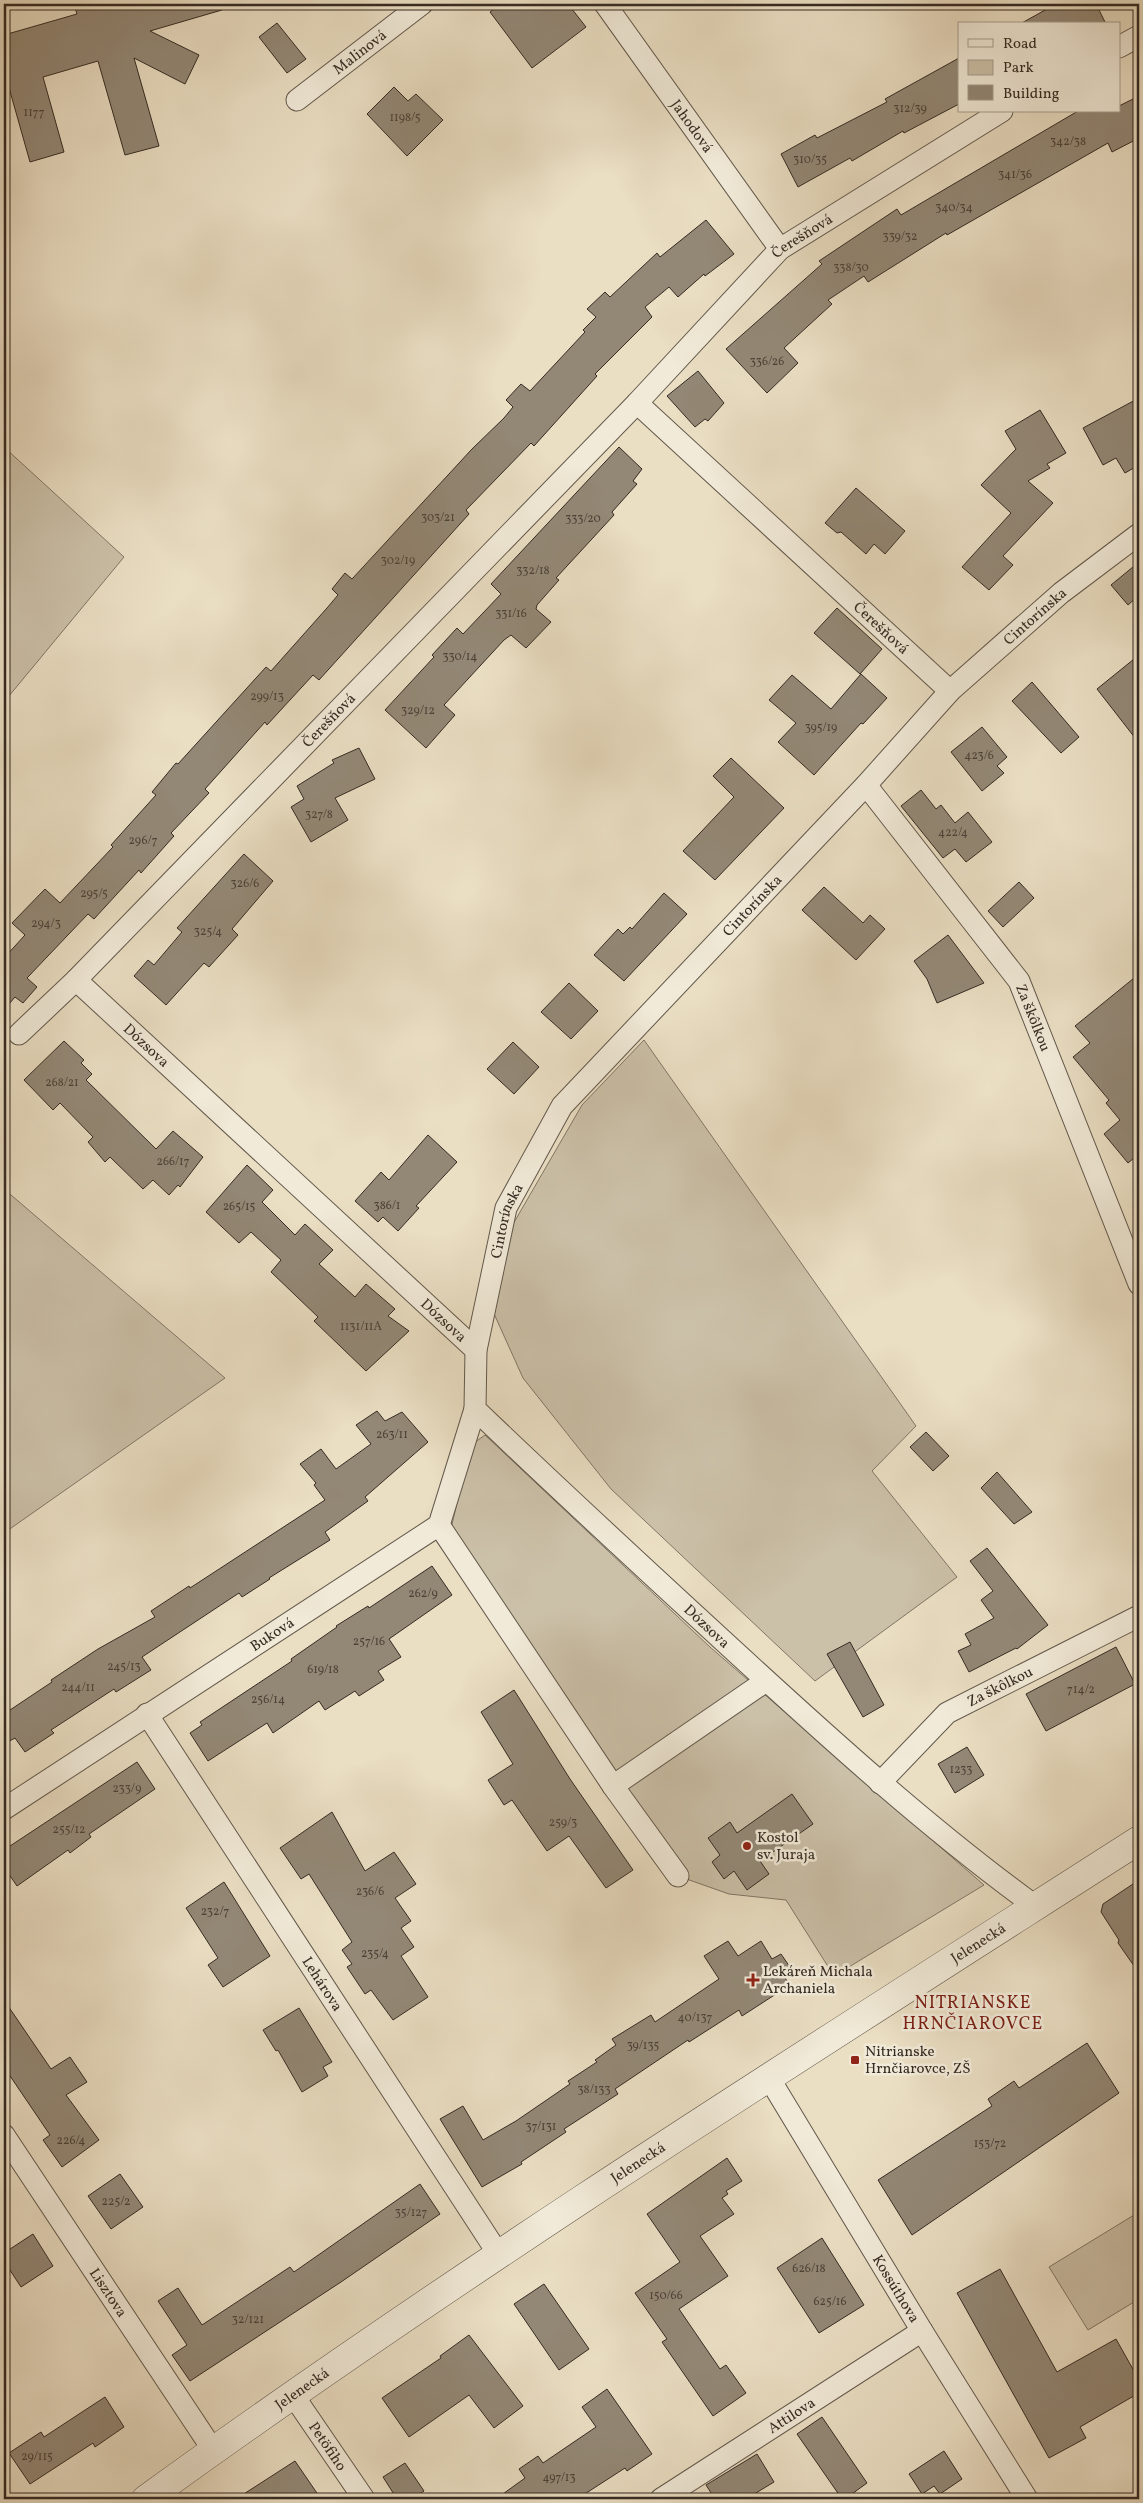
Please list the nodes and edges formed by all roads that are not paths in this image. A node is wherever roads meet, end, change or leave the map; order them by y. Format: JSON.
{"nodes":[{"id":1,"x":422,"y":4,"type":"edge"},
{"id":2,"x":605,"y":4,"type":"edge"},
{"id":3,"x":1139,"y":36,"type":"edge"},
{"id":4,"x":1120,"y":46,"type":"edge"},
{"id":5,"x":297,"y":100,"type":"dead end"},
{"id":6,"x":1000,"y":112,"type":"edge"},
{"id":7,"x":780,"y":249,"type":"junction"},
{"id":8,"x":637,"y":403,"type":"junction"},
{"id":9,"x":1139,"y":534,"type":"edge"},
{"id":10,"x":950,"y":691,"type":"junction"},
{"id":11,"x":866,"y":785,"type":"junction"},
{"id":12,"x":76,"y":980,"type":"junction"},
{"id":13,"x":19,"y":1034,"type":"dead end"},
{"id":14,"x":1139,"y":1284,"type":"edge"},
{"id":15,"x":476,"y":1350,"type":"junction"},
{"id":16,"x":475,"y":1409,"type":"junction"},
{"id":17,"x":439,"y":1524,"type":"junction"},
{"id":18,"x":1139,"y":1616,"type":"edge"},
{"id":19,"x":766,"y":1681,"type":"junction"},
{"id":20,"x":147,"y":1714,"type":"junction"},
{"id":21,"x":880,"y":1782,"type":"junction"},
{"id":22,"x":613,"y":1786,"type":"junction"},
{"id":23,"x":4,"y":1809,"type":"edge"},
{"id":24,"x":1139,"y":1840,"type":"edge"},
{"id":25,"x":678,"y":1876,"type":"dead end"},
{"id":26,"x":1035,"y":1906,"type":"junction"},
{"id":27,"x":769,"y":2078,"type":"junction"},
{"id":28,"x":4,"y":2135,"type":"edge"},
{"id":29,"x":499,"y":2255,"type":"junction"},
{"id":30,"x":922,"y":2331,"type":"junction"},
{"id":31,"x":292,"y":2395,"type":"junction"},
{"id":32,"x":213,"y":2450,"type":"junction"},
{"id":33,"x":687,"y":2492,"type":"edge"},
{"id":34,"x":146,"y":2499,"type":"edge"},
{"id":35,"x":364,"y":2499,"type":"edge"},
{"id":36,"x":661,"y":2499,"type":"edge"},
{"id":37,"x":1027,"y":2499,"type":"edge"}],
"edges":[{"from":1,"to":5,"type":"street","name":"Malinová"},
{"from":2,"to":7,"type":"street","name":"Jahodová"},
{"from":3,"to":4,"type":"street"},
{"from":6,"to":7,"type":"street","name":"Čerešňová"},
{"from":7,"to":8,"type":"street","name":"Čerešňová"},
{"from":8,"to":10,"type":"street","name":"Čerešňová"},
{"from":8,"to":12,"type":"street","name":"Čerešňová"},
{"from":9,"to":10,"type":"street","name":"Cintorínska"},
{"from":10,"to":11,"type":"street","name":"Cintorínska"},
{"from":11,"to":14,"type":"street","name":"Za škôlkou"},
{"from":11,"to":15,"type":"street","name":"Cintorínska"},
{"from":12,"to":13,"type":"street","name":"Čerešňová"},
{"from":12,"to":15,"type":"street","name":"Dózsova"},
{"from":15,"to":16,"type":"street","name":"Dózsova"},
{"from":16,"to":17,"type":"street"},
{"from":16,"to":19,"type":"street","name":"Dózsova"},
{"from":17,"to":20,"type":"street","name":"Buková"},
{"from":17,"to":22,"type":"street"},
{"from":18,"to":21,"type":"street","name":"Za škôlkou"},
{"from":19,"to":21,"type":"street","name":"Dózsova"},
{"from":19,"to":22,"type":"street"},
{"from":20,"to":23,"type":"street","name":"Buková"},
{"from":20,"to":29,"type":"street","name":"Lehárova"},
{"from":21,"to":26,"type":"street","name":"Dózsova"},
{"from":22,"to":25,"type":"street"},
{"from":24,"to":26,"type":"street","name":"Jelenecká"},
{"from":26,"to":27,"type":"street","name":"Jelenecká"},
{"from":27,"to":29,"type":"street","name":"Jelenecká"},
{"from":27,"to":30,"type":"street","name":"Kossúthova"},
{"from":28,"to":32,"type":"street","name":"Lisztova"},
{"from":29,"to":31,"type":"street","name":"Jelenecká"},
{"from":30,"to":33,"type":"street","name":"Attilova"},
{"from":30,"to":37,"type":"street","name":"Kossúthova"},
{"from":31,"to":32,"type":"street","name":"Jelenecká"},
{"from":31,"to":35,"type":"street","name":"Petöfiho"},
{"from":32,"to":34,"type":"street","name":"Jelenecká"},
{"from":33,"to":36,"type":"street","name":"Attilova"}]}
